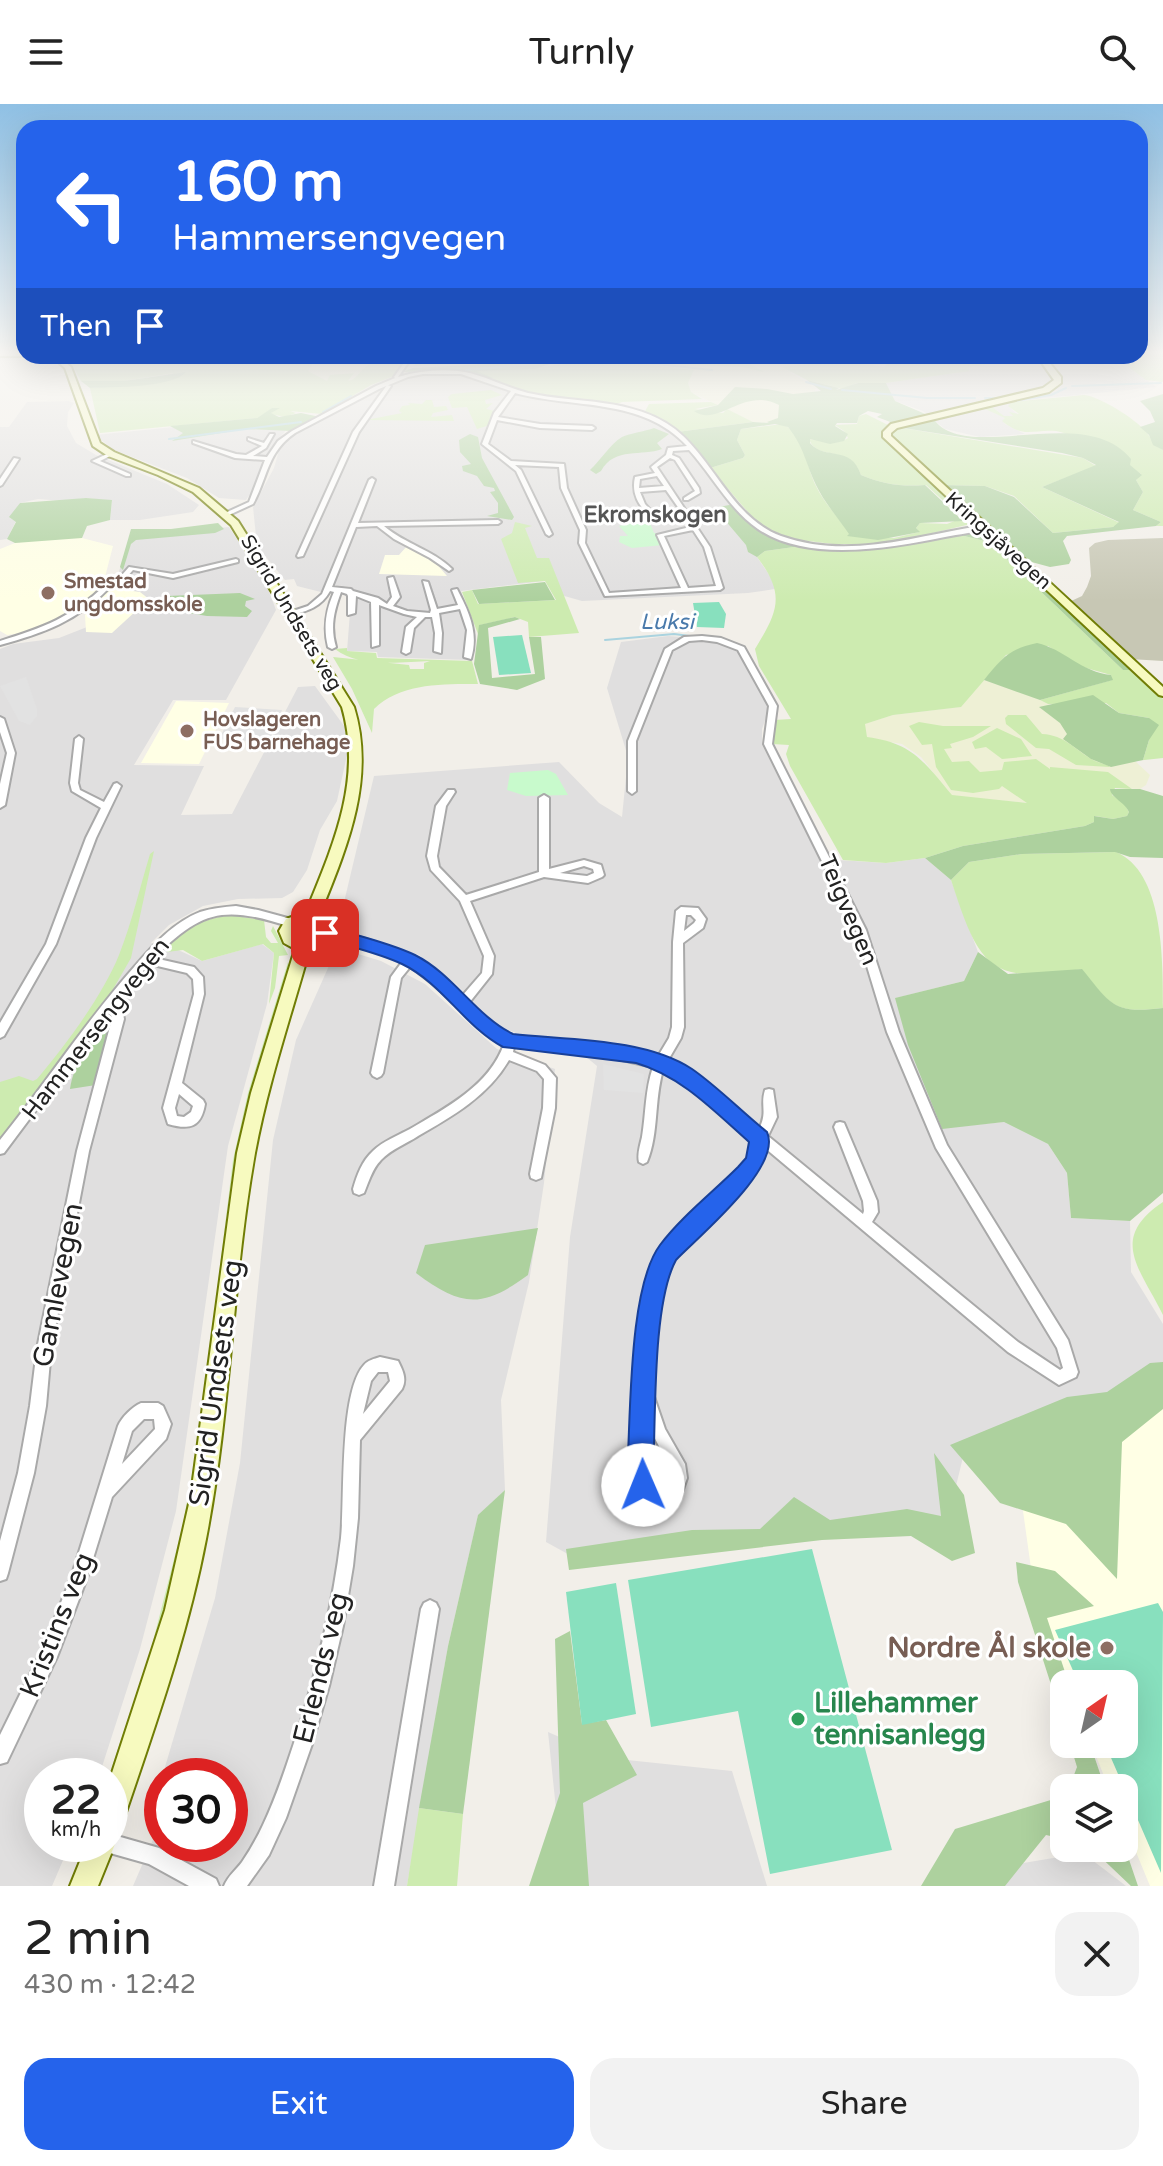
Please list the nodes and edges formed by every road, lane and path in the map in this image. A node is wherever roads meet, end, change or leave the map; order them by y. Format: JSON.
{"nodes":[{"id":1,"x":91,"y":435,"type":"edge"},
{"id":2,"x":272,"y":435,"type":"dead end"},
{"id":3,"x":289,"y":435,"type":"edge"},
{"id":4,"x":355,"y":435,"type":"edge"},
{"id":5,"x":489,"y":435,"type":"edge"},
{"id":6,"x":677,"y":435,"type":"edge"},
{"id":7,"x":888,"y":435,"type":"edge"},
{"id":8,"x":250,"y":439,"type":"dead end"},
{"id":9,"x":195,"y":442,"type":"dead end"},
{"id":10,"x":265,"y":445,"type":"junction"},
{"id":11,"x":689,"y":448,"type":"junction"},
{"id":12,"x":111,"y":454,"type":"junction"},
{"id":13,"x":669,"y":456,"type":"junction"},
{"id":14,"x":246,"y":457,"type":"junction"},
{"id":15,"x":16,"y":459,"type":"dead end"},
{"id":16,"x":268,"y":459,"type":"junction"},
{"id":17,"x":511,"y":463,"type":"junction"},
{"id":18,"x":657,"y":474,"type":"junction"},
{"id":19,"x":128,"y":475,"type":"dead end"},
{"id":20,"x":372,"y":480,"type":"dead end"},
{"id":21,"x":0,"y":484,"type":"edge"},
{"id":22,"x":665,"y":488,"type":"junction"},
{"id":23,"x":636,"y":490,"type":"junction"},
{"id":24,"x":686,"y":499,"type":"dead end"},
{"id":25,"x":227,"y":514,"type":"junction"},
{"id":26,"x":685,"y":515,"type":"junction"},
{"id":27,"x":498,"y":522,"type":"dead end"},
{"id":28,"x":354,"y":525,"type":"junction"},
{"id":29,"x":379,"y":525,"type":"junction"},
{"id":30,"x":694,"y":528,"type":"junction"},
{"id":31,"x":984,"y":528,"type":"junction"},
{"id":32,"x":549,"y":534,"type":"dead end"},
{"id":33,"x":300,"y":556,"type":"dead end"},
{"id":34,"x":236,"y":561,"type":"dead end"},
{"id":35,"x":449,"y":569,"type":"dead end"},
{"id":36,"x":391,"y":578,"type":"dead end"},
{"id":37,"x":425,"y":582,"type":"dead end"},
{"id":38,"x":327,"y":589,"type":"junction"},
{"id":39,"x":344,"y":589,"type":"junction"},
{"id":40,"x":455,"y":590,"type":"dead end"},
{"id":41,"x":686,"y":591,"type":"junction"},
{"id":42,"x":375,"y":600,"type":"junction"},
{"id":43,"x":389,"y":606,"type":"junction"},
{"id":44,"x":462,"y":607,"type":"junction"},
{"id":45,"x":291,"y":613,"type":"junction"},
{"id":46,"x":351,"y":613,"type":"dead end"},
{"id":47,"x":433,"y":614,"type":"junction"},
{"id":48,"x":422,"y":617,"type":"junction"},
{"id":49,"x":0,"y":643,"type":"edge"},
{"id":50,"x":375,"y":645,"type":"dead end"},
{"id":51,"x":332,"y":647,"type":"dead end"},
{"id":52,"x":438,"y":651,"type":"dead end"},
{"id":53,"x":406,"y":652,"type":"dead end"},
{"id":54,"x":468,"y":657,"type":"dead end"},
{"id":55,"x":1163,"y":693,"type":"edge"},
{"id":56,"x":0,"y":719,"type":"edge"},
{"id":57,"x":79,"y":739,"type":"dead end"},
{"id":58,"x":117,"y":786,"type":"dead end"},
{"id":59,"x":632,"y":791,"type":"dead end"},
{"id":60,"x":451,"y":792,"type":"dead end"},
{"id":61,"x":544,"y":798,"type":"dead end"},
{"id":62,"x":0,"y":805,"type":"edge"},
{"id":63,"x":104,"y":806,"type":"junction"},
{"id":64,"x":464,"y":899,"type":"junction"},
{"id":65,"x":312,"y":916,"type":"junction"},
{"id":66,"x":291,"y":923,"type":"junction"},
{"id":67,"x":325,"y":933,"type":"junction"},
{"id":68,"x":678,"y":942,"type":"dead end"},
{"id":69,"x":304,"y":944,"type":"junction"},
{"id":70,"x":147,"y":960,"type":"junction"},
{"id":71,"x":410,"y":960,"type":"junction"},
{"id":72,"x":115,"y":999,"type":"junction"},
{"id":73,"x":462,"y":1003,"type":"junction"},
{"id":74,"x":0,"y":1033,"type":"edge"},
{"id":75,"x":509,"y":1048,"type":"junction"},
{"id":76,"x":661,"y":1062,"type":"junction"},
{"id":77,"x":377,"y":1073,"type":"dead end"},
{"id":78,"x":177,"y":1086,"type":"dead end"},
{"id":79,"x":769,"y":1094,"type":"dead end"},
{"id":80,"x":840,"y":1127,"type":"dead end"},
{"id":81,"x":760,"y":1139,"type":"junction"},
{"id":82,"x":0,"y":1149,"type":"edge"},
{"id":83,"x":643,"y":1158,"type":"dead end"},
{"id":84,"x":536,"y":1174,"type":"dead end"},
{"id":85,"x":359,"y":1189,"type":"dead end"},
{"id":86,"x":865,"y":1222,"type":"junction"},
{"id":87,"x":645,"y":1392,"type":"junction"},
{"id":88,"x":355,"y":1435,"type":"dead end"},
{"id":89,"x":106,"y":1492,"type":"junction"},
{"id":90,"x":0,"y":1573,"type":"edge"},
{"id":91,"x":430,"y":1609,"type":"dead end"},
{"id":92,"x":0,"y":1755,"type":"edge"},
{"id":93,"x":128,"y":1765,"type":"edge"},
{"id":94,"x":128,"y":1849,"type":"edge"},
{"id":95,"x":94,"y":1862,"type":"edge"},
{"id":96,"x":84,"y":1886,"type":"edge"},
{"id":97,"x":209,"y":1886,"type":"edge"},
{"id":98,"x":234,"y":1886,"type":"edge"},
{"id":99,"x":384,"y":1886,"type":"edge"}],
"edges":[{"from":1,"to":12,"type":"street","name":"Sigrid Undsets veg"},
{"from":2,"to":10,"type":"street"},
{"from":3,"to":16,"type":"street"},
{"from":4,"to":33,"type":"street"},
{"from":5,"to":17,"type":"street"},
{"from":6,"to":11,"type":"street"},
{"from":7,"to":31,"type":"street","name":"Kringsjåvegen"},
{"from":8,"to":10,"type":"street"},
{"from":9,"to":14,"type":"street"},
{"from":10,"to":14,"type":"street"},
{"from":11,"to":13,"type":"street"},
{"from":11,"to":31,"type":"street"},
{"from":12,"to":19,"type":"street"},
{"from":12,"to":25,"type":"street","name":"Sigrid Undsets veg"},
{"from":13,"to":18,"type":"street"},
{"from":13,"to":24,"type":"street"},
{"from":14,"to":16,"type":"street"},
{"from":15,"to":21,"type":"street"},
{"from":16,"to":25,"type":"street"},
{"from":17,"to":32,"type":"street"},
{"from":17,"to":41,"type":"street"},
{"from":18,"to":22,"type":"street"},
{"from":18,"to":23,"type":"street"},
{"from":20,"to":28,"type":"street"},
{"from":22,"to":23,"type":"street"},
{"from":22,"to":26,"type":"street"},
{"from":23,"to":26,"type":"street"},
{"from":25,"to":45,"type":"street","name":"Sigrid Undsets veg"},
{"from":26,"to":30,"type":"street"},
{"from":27,"to":29,"type":"street"},
{"from":28,"to":29,"type":"street"},
{"from":28,"to":38,"type":"street"},
{"from":29,"to":35,"type":"street"},
{"from":30,"to":41,"type":"street"},
{"from":30,"to":41,"type":"street"},
{"from":31,"to":55,"type":"street","name":"Kringsjåvegen"},
{"from":34,"to":49,"type":"street"},
{"from":36,"to":43,"type":"street"},
{"from":37,"to":47,"type":"street"},
{"from":38,"to":39,"type":"street"},
{"from":38,"to":45,"type":"street"},
{"from":39,"to":42,"type":"street"},
{"from":39,"to":46,"type":"street"},
{"from":39,"to":51,"type":"street"},
{"from":40,"to":44,"type":"street"},
{"from":42,"to":43,"type":"street"},
{"from":42,"to":50,"type":"street"},
{"from":43,"to":48,"type":"street"},
{"from":44,"to":47,"type":"street"},
{"from":44,"to":54,"type":"street"},
{"from":45,"to":65,"type":"street","name":"Sigrid Undsets veg"},
{"from":47,"to":48,"type":"street"},
{"from":47,"to":52,"type":"street"},
{"from":48,"to":53,"type":"street"},
{"from":56,"to":62,"type":"street"},
{"from":57,"to":63,"type":"street"},
{"from":58,"to":63,"type":"street"},
{"from":59,"to":86,"type":"street","name":"Teigvegen"},
{"from":60,"to":64,"type":"street"},
{"from":61,"to":64,"type":"street"},
{"from":63,"to":74,"type":"street"},
{"from":64,"to":73,"type":"street"},
{"from":65,"to":66,"type":"street"},
{"from":65,"to":67,"type":"street"},
{"from":66,"to":69,"type":"street"},
{"from":66,"to":70,"type":"street","name":"Hammersengvegen"},
{"from":67,"to":69,"type":"street"},
{"from":67,"to":71,"type":"street"},
{"from":68,"to":76,"type":"street"},
{"from":69,"to":93,"type":"street","name":"Sigrid Undsets veg"},
{"from":70,"to":72,"type":"street","name":"Hammersengvegen"},
{"from":70,"to":78,"type":"street"},
{"from":71,"to":73,"type":"street"},
{"from":71,"to":77,"type":"street"},
{"from":72,"to":82,"type":"street","name":"Hammersengvegen"},
{"from":72,"to":90,"type":"street","name":"Gamlevegen"},
{"from":73,"to":75,"type":"street"},
{"from":75,"to":76,"type":"street"},
{"from":75,"to":84,"type":"street"},
{"from":75,"to":85,"type":"street"},
{"from":76,"to":81,"type":"street"},
{"from":76,"to":83,"type":"street"},
{"from":79,"to":81,"type":"street"},
{"from":80,"to":86,"type":"street"},
{"from":81,"to":86,"type":"street"},
{"from":81,"to":87,"type":"street"},
{"from":87,"to":87,"type":"street"},
{"from":88,"to":98,"type":"street","name":"Erlends veg"},
{"from":89,"to":89,"type":"street","name":"Kristins veg"},
{"from":89,"to":92,"type":"street","name":"Kristins veg"},
{"from":91,"to":99,"type":"street"},
{"from":94,"to":97,"type":"street"},
{"from":95,"to":96,"type":"street"}]}
